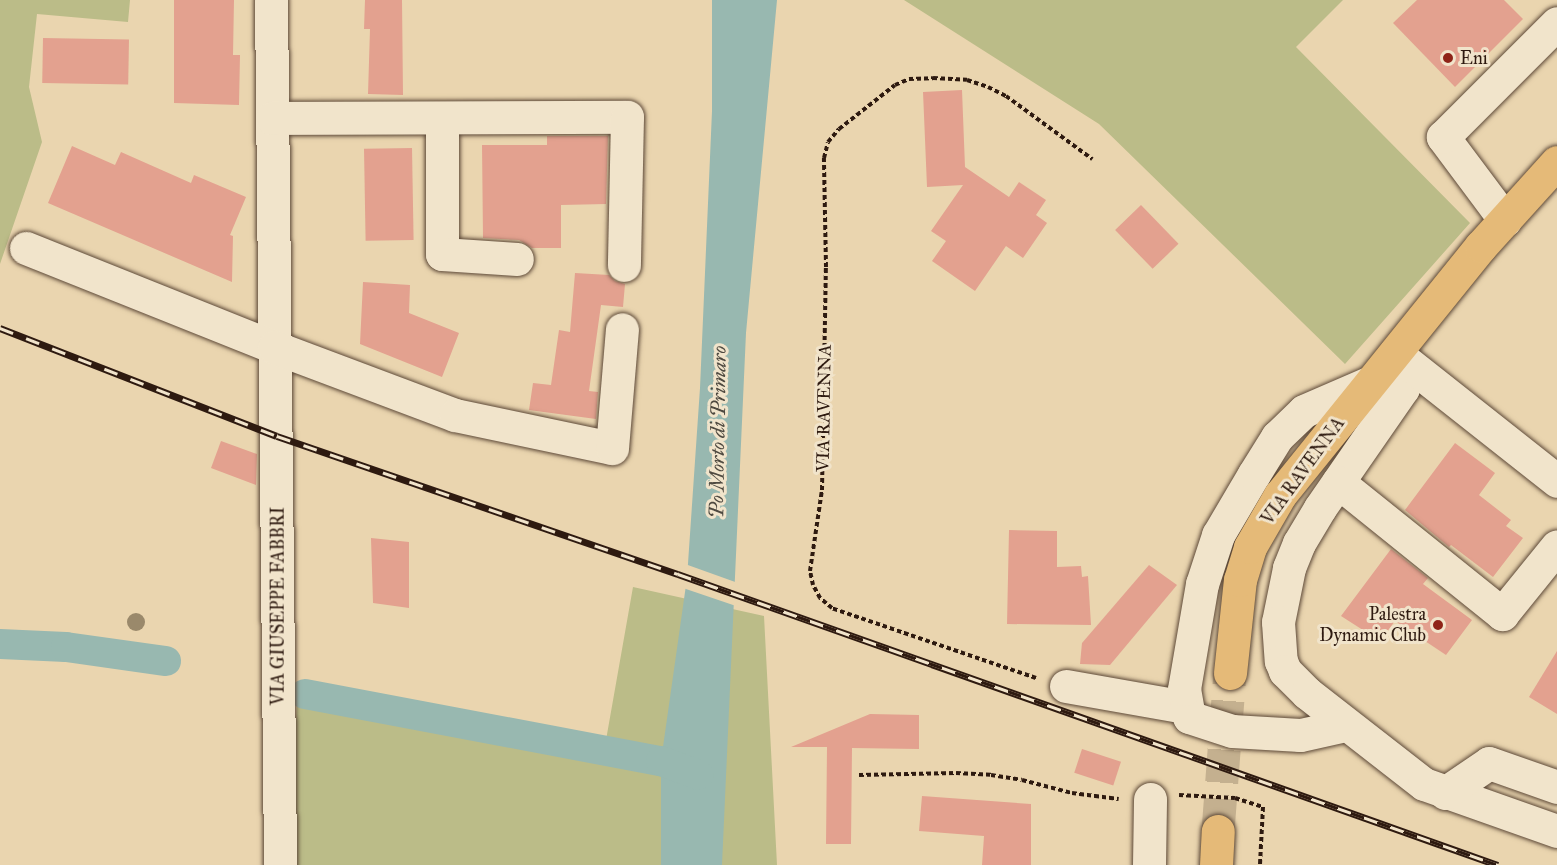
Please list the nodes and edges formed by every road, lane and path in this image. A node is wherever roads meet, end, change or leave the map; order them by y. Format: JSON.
{"nodes":[{"id":1,"x":271,"y":0,"type":"edge"},
{"id":2,"x":1557,"y":23,"type":"edge"},
{"id":3,"x":272,"y":118,"type":"junction"},
{"id":4,"x":442,"y":118,"type":"junction"},
{"id":5,"x":1092,"y":159,"type":"dead end"},
{"id":6,"x":1557,"y":162,"type":"edge"},
{"id":7,"x":1505,"y":220,"type":"junction"},
{"id":8,"x":26,"y":248,"type":"dead end"},
{"id":9,"x":517,"y":259,"type":"dead end"},
{"id":10,"x":624,"y":265,"type":"dead end"},
{"id":11,"x":622,"y":329,"type":"dead end"},
{"id":12,"x":274,"y":347,"type":"junction"},
{"id":13,"x":1399,"y":356,"type":"junction"},
{"id":14,"x":1371,"y":382,"type":"junction"},
{"id":15,"x":1557,"y":481,"type":"edge"},
{"id":16,"x":1338,"y":482,"type":"junction"},
{"id":17,"x":1557,"y":546,"type":"edge"},
{"id":18,"x":1230,"y":673,"type":"tunnel mouth"},
{"id":19,"x":1066,"y":686,"type":"joint"},
{"id":20,"x":1192,"y":714,"type":"junction"},
{"id":21,"x":1346,"y":724,"type":"junction"},
{"id":22,"x":859,"y":775,"type":"dead end"},
{"id":23,"x":1555,"y":786,"type":"edge"},
{"id":24,"x":1445,"y":792,"type":"junction"},
{"id":25,"x":1150,"y":800,"type":"junction"},
{"id":26,"x":1548,"y":827,"type":"edge"},
{"id":27,"x":1218,"y":831,"type":"tunnel mouth"},
{"id":28,"x":280,"y":865,"type":"edge"},
{"id":29,"x":1149,"y":865,"type":"edge"},
{"id":30,"x":1216,"y":865,"type":"edge"},
{"id":31,"x":1260,"y":865,"type":"edge"}],
"edges":[{"from":1,"to":3,"type":"street","name":"VIA GIUSEPPE FABBRI"},
{"from":2,"to":7,"type":"street"},
{"from":3,"to":4,"type":"street"},
{"from":3,"to":12,"type":"street","name":"VIA GIUSEPPE FABBRI"},
{"from":4,"to":9,"type":"street"},
{"from":4,"to":10,"type":"street"},
{"from":5,"to":19,"type":"path","name":"VIA RAVENNA"},
{"from":6,"to":7,"type":"main road","name":"VIA RAVENNA"},
{"from":7,"to":13,"type":"main road","name":"VIA RAVENNA"},
{"from":8,"to":12,"type":"street"},
{"from":11,"to":12,"type":"street"},
{"from":12,"to":28,"type":"street","name":"VIA GIUSEPPE FABBRI"},
{"from":13,"to":14,"type":"main road","name":"VIA RAVENNA"},
{"from":13,"to":15,"type":"street"},
{"from":13,"to":16,"type":"street"},
{"from":14,"to":18,"type":"main road","name":"VIA RAVENNA"},
{"from":14,"to":20,"type":"street","name":"VIA RAVENNA"},
{"from":16,"to":17,"type":"street","name":"VIA RAVENNA"},
{"from":16,"to":21,"type":"street"},
{"from":19,"to":20,"type":"street"},
{"from":20,"to":21,"type":"street"},
{"from":21,"to":24,"type":"street"},
{"from":22,"to":25,"type":"path"},
{"from":23,"to":24,"type":"street"},
{"from":23,"to":26,"type":"street"},
{"from":24,"to":26,"type":"street"},
{"from":25,"to":29,"type":"street"},
{"from":25,"to":31,"type":"path"},
{"from":27,"to":30,"type":"main road"}]}
